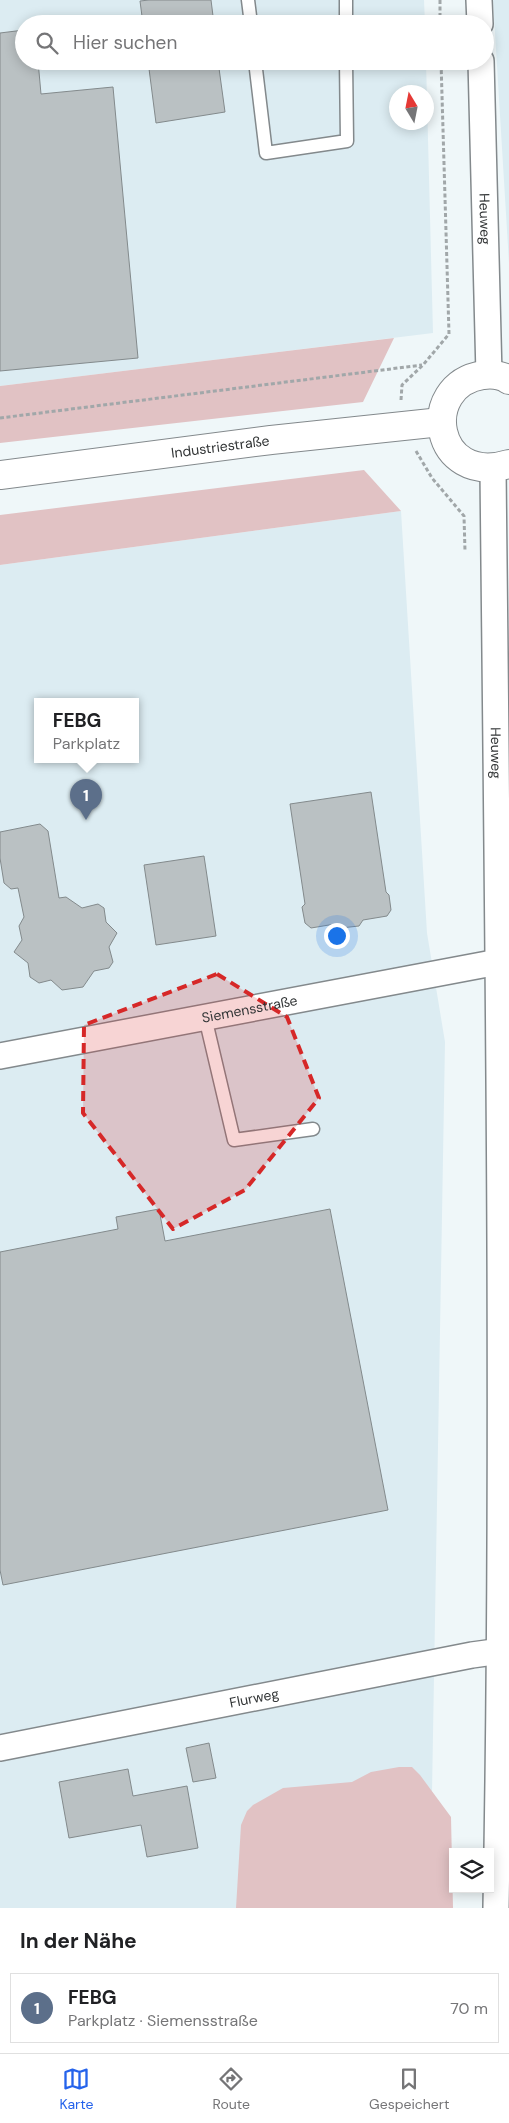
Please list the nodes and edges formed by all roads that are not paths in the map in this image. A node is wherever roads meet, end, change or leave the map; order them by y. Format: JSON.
{"nodes":[{"id":1,"x":248,"y":0,"type":"edge"},
{"id":2,"x":346,"y":0,"type":"edge"},
{"id":3,"x":479,"y":0,"type":"edge"},
{"id":4,"x":250,"y":15,"type":"edge"},
{"id":5,"x":346,"y":15,"type":"edge"},
{"id":6,"x":480,"y":15,"type":"edge"},
{"id":7,"x":256,"y":70,"type":"edge"},
{"id":8,"x":346,"y":70,"type":"edge"},
{"id":9,"x":482,"y":70,"type":"edge"},
{"id":10,"x":499,"y":377,"type":"edge"},
{"id":11,"x":441,"y":422,"type":"junction"},
{"id":12,"x":501,"y":466,"type":"edge"},
{"id":13,"x":0,"y":475,"type":"edge"},
{"id":14,"x":498,"y":962,"type":"junction"},
{"id":15,"x":205,"y":1017,"type":"junction"},
{"id":16,"x":0,"y":1056,"type":"edge"},
{"id":17,"x":313,"y":1129,"type":"dead end"},
{"id":18,"x":505,"y":1651,"type":"edge"},
{"id":19,"x":0,"y":1748,"type":"edge"},
{"id":20,"x":496,"y":1908,"type":"edge"}],
"edges":[{"from":1,"to":4,"type":"lane"},
{"from":2,"to":5,"type":"lane"},
{"from":3,"to":6,"type":"street"},
{"from":7,"to":8,"type":"lane"},
{"from":9,"to":10,"type":"street","name":"Heuweg"},
{"from":10,"to":11,"type":"street"},
{"from":11,"to":12,"type":"street"},
{"from":11,"to":13,"type":"street","name":"Industriestraße"},
{"from":12,"to":14,"type":"street","name":"Heuweg"},
{"from":14,"to":15,"type":"street","name":"Siemensstraße"},
{"from":14,"to":18,"type":"street","name":"Heuweg"},
{"from":15,"to":16,"type":"street","name":"Siemensstraße"},
{"from":15,"to":17,"type":"lane"},
{"from":18,"to":19,"type":"street","name":"Flurweg"},
{"from":18,"to":20,"type":"street","name":"Heuweg"}]}
